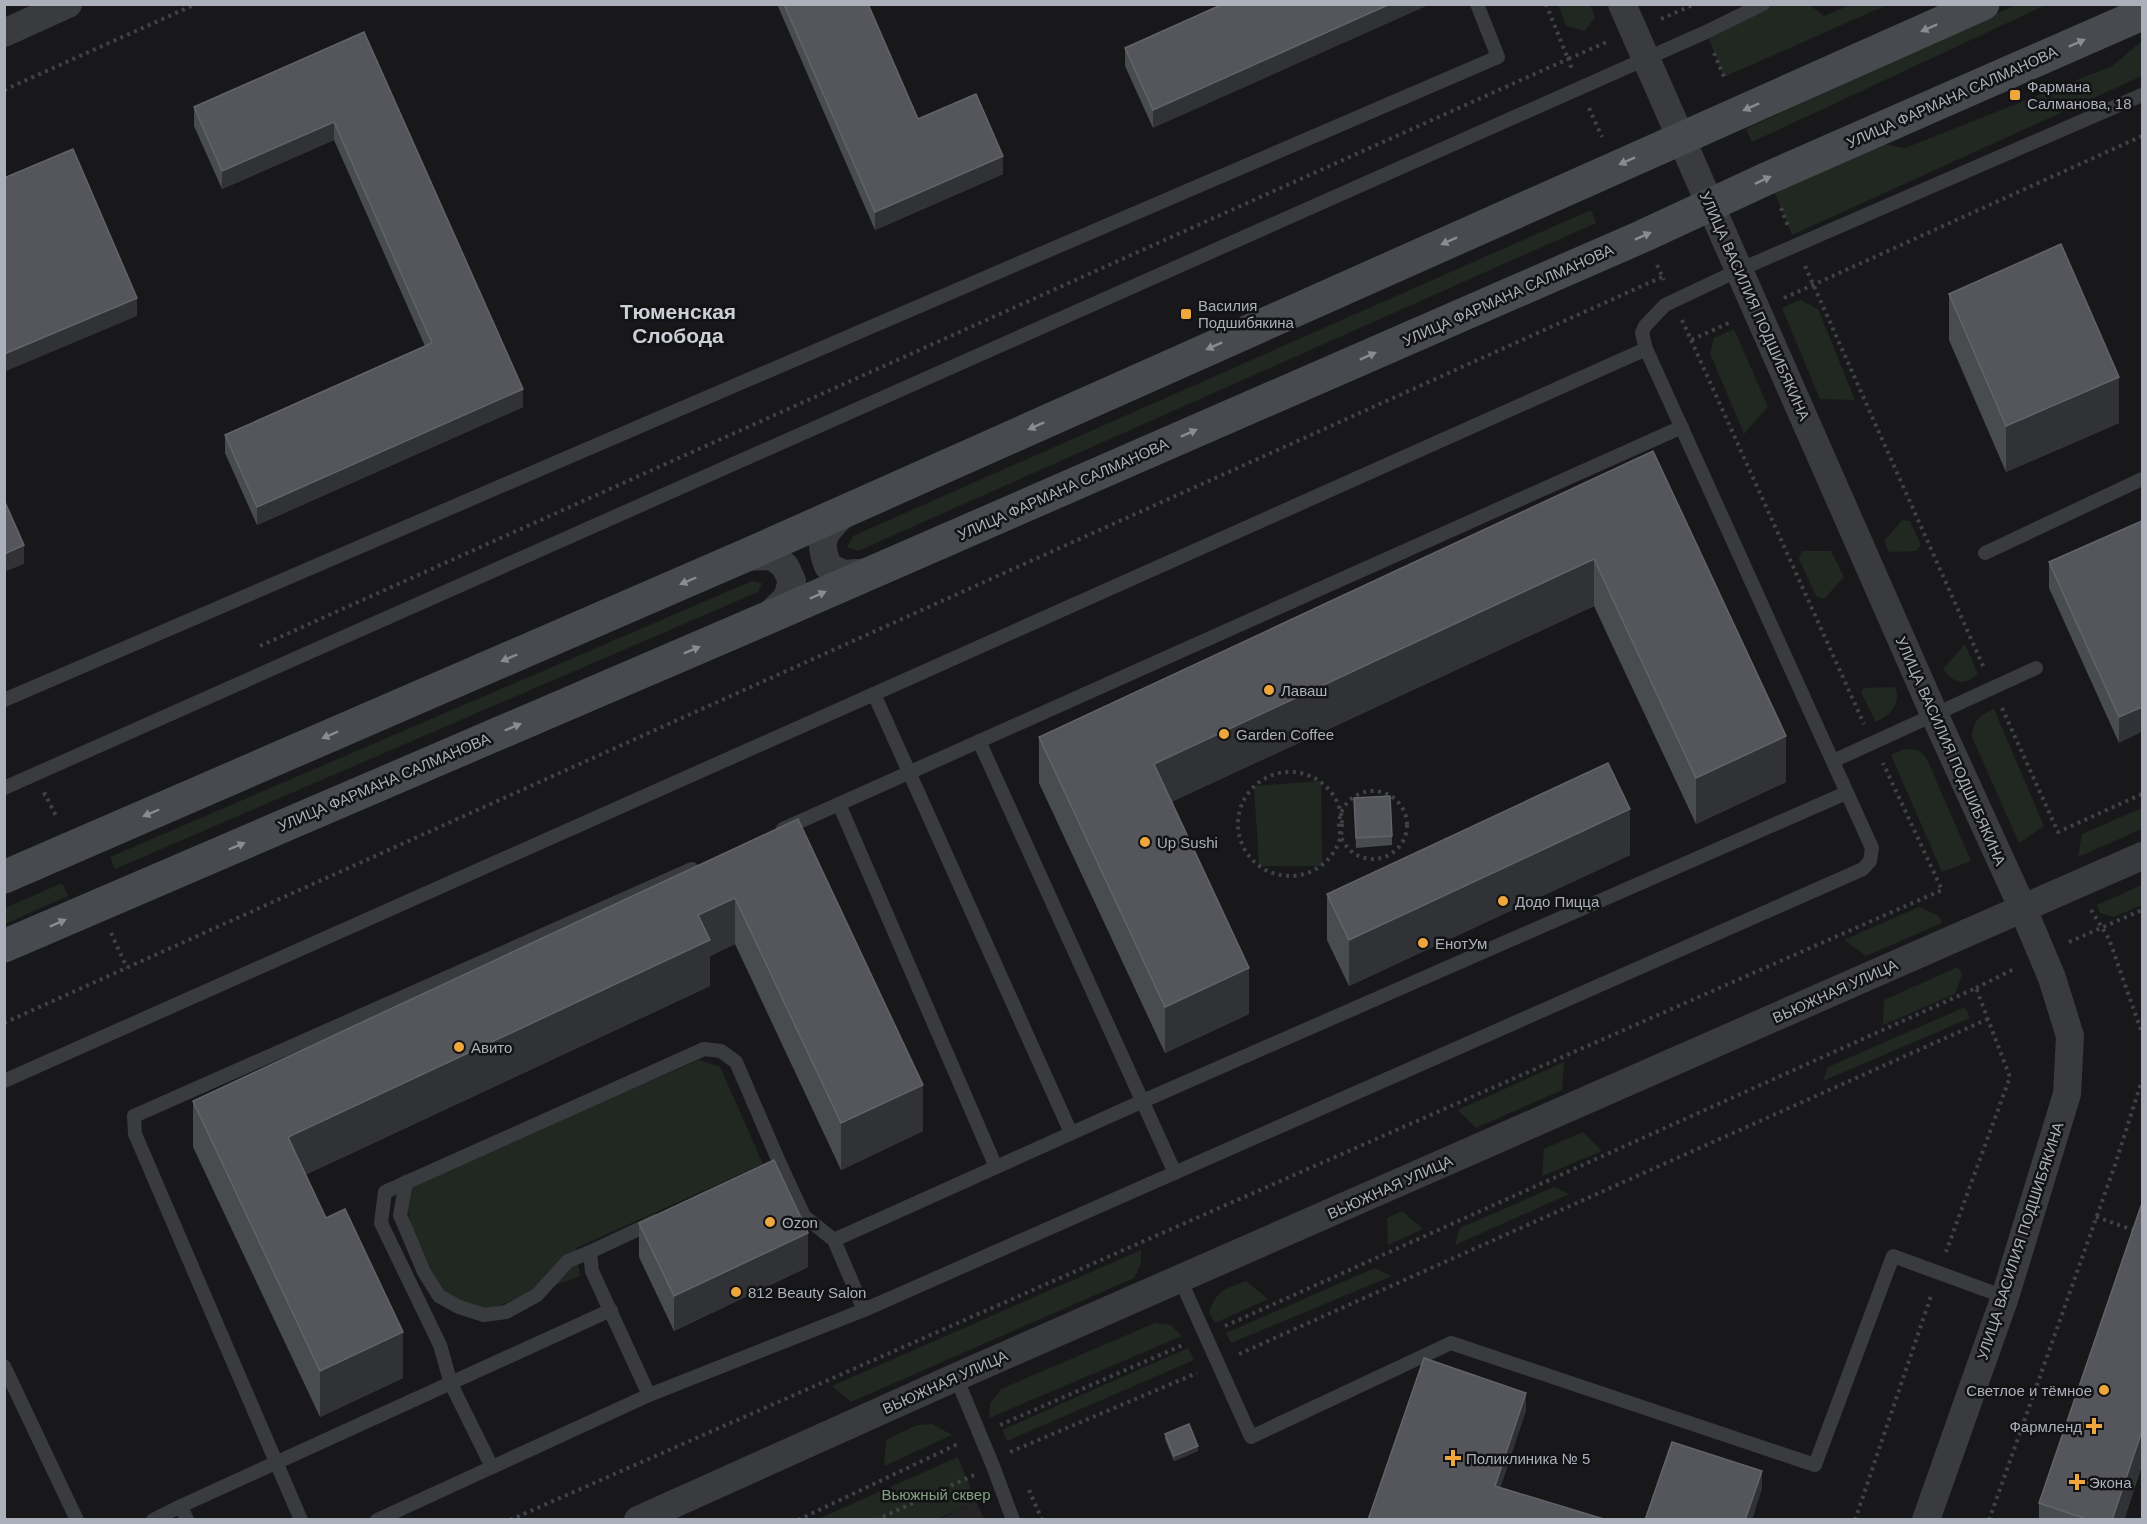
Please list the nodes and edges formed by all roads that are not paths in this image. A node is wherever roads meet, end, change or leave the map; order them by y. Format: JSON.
{"nodes":[{"id":1,"x":68,"y":4,"type":"edge"},
{"id":2,"x":1477,"y":4,"type":"edge"},
{"id":3,"x":1622,"y":4,"type":"edge"},
{"id":4,"x":1763,"y":4,"type":"edge"},
{"id":5,"x":1983,"y":4,"type":"edge"},
{"id":6,"x":2142,"y":14,"type":"edge"},
{"id":7,"x":4,"y":33,"type":"edge"},
{"id":8,"x":1645,"y":58,"type":"junction"},
{"id":9,"x":2142,"y":95,"type":"edge"},
{"id":10,"x":1681,"y":138,"type":"junction"},
{"id":11,"x":1710,"y":205,"type":"junction"},
{"id":12,"x":1739,"y":270,"type":"junction"},
{"id":13,"x":1646,"y":349,"type":"junction"},
{"id":14,"x":1682,"y":427,"type":"junction"},
{"id":15,"x":2142,"y":479,"type":"edge"},
{"id":16,"x":846,"y":511,"type":"junction"},
{"id":17,"x":1985,"y":553,"type":"dead end"},
{"id":18,"x":742,"y":557,"type":"junction"},
{"id":19,"x":872,"y":572,"type":"junction"},
{"id":20,"x":765,"y":619,"type":"junction"},
{"id":21,"x":2036,"y":668,"type":"dead end"},
{"id":22,"x":874,"y":694,"type":"junction"},
{"id":23,"x":4,"y":700,"type":"edge"},
{"id":24,"x":1935,"y":716,"type":"junction"},
{"id":25,"x":979,"y":741,"type":"junction"},
{"id":26,"x":1833,"y":761,"type":"junction"},
{"id":27,"x":910,"y":771,"type":"junction"},
{"id":28,"x":4,"y":788,"type":"edge"},
{"id":29,"x":1846,"y":793,"type":"junction"},
{"id":30,"x":839,"y":804,"type":"junction"},
{"id":31,"x":774,"y":833,"type":"edge"},
{"id":32,"x":2142,"y":856,"type":"edge"},
{"id":33,"x":709,"y":862,"type":"edge"},
{"id":34,"x":4,"y":877,"type":"edge"},
{"id":35,"x":2023,"y":909,"type":"junction"},
{"id":36,"x":4,"y":946,"type":"edge"},
{"id":37,"x":4,"y":1081,"type":"edge"},
{"id":38,"x":1143,"y":1101,"type":"junction"},
{"id":39,"x":1071,"y":1133,"type":"junction"},
{"id":40,"x":780,"y":1164,"type":"junction"},
{"id":41,"x":996,"y":1167,"type":"junction"},
{"id":42,"x":1175,"y":1173,"type":"junction"},
{"id":43,"x":759,"y":1174,"type":"edge"},
{"id":44,"x":406,"y":1182,"type":"junction"},
{"id":45,"x":664,"y":1218,"type":"edge"},
{"id":46,"x":834,"y":1240,"type":"junction"},
{"id":47,"x":590,"y":1252,"type":"junction"},
{"id":48,"x":1180,"y":1279,"type":"junction"},
{"id":49,"x":2005,"y":1297,"type":"junction"},
{"id":50,"x":611,"y":1310,"type":"junction"},
{"id":51,"x":864,"y":1310,"type":"junction"},
{"id":52,"x":4,"y":1366,"type":"edge"},
{"id":53,"x":956,"y":1377,"type":"junction"},
{"id":54,"x":451,"y":1384,"type":"junction"},
{"id":55,"x":649,"y":1395,"type":"junction"},
{"id":56,"x":275,"y":1462,"type":"junction"},
{"id":57,"x":492,"y":1467,"type":"junction"},
{"id":58,"x":181,"y":1506,"type":"junction"},
{"id":59,"x":655,"y":1516,"type":"edge"},
{"id":60,"x":77,"y":1520,"type":"edge"},
{"id":61,"x":153,"y":1520,"type":"edge"},
{"id":62,"x":187,"y":1520,"type":"edge"},
{"id":63,"x":301,"y":1520,"type":"edge"},
{"id":64,"x":377,"y":1520,"type":"edge"},
{"id":65,"x":1013,"y":1520,"type":"edge"},
{"id":66,"x":1926,"y":1520,"type":"edge"}],
"edges":[{"from":1,"to":7,"type":"street"},
{"from":2,"to":23,"type":"lane"},
{"from":3,"to":8,"type":"street","name":"УЛИЦА ВАСИЛИЯ ПОДШИБЯКИНА"},
{"from":4,"to":8,"type":"lane"},
{"from":5,"to":10,"type":"street","name":"УЛИЦА ФАРМАНА САЛМАНОВА","one_way":true},
{"from":11,"to":6,"type":"street","name":"УЛИЦА ФАРМАНА САЛМАНОВА","one_way":true},
{"from":8,"to":10,"type":"street","name":"УЛИЦА ВАСИЛИЯ ПОДШИБЯКИНА"},
{"from":8,"to":28,"type":"lane"},
{"from":9,"to":12,"type":"lane"},
{"from":10,"to":11,"type":"street","name":"УЛИЦА ВАСИЛИЯ ПОДШИБЯКИНА"},
{"from":10,"to":16,"type":"street","name":"УЛИЦА ФАРМАНА САЛМАНОВА","one_way":true},
{"from":11,"to":12,"type":"street","name":"УЛИЦА ВАСИЛИЯ ПОДШИБЯКИНА"},
{"from":19,"to":11,"type":"street","name":"УЛИЦА ФАРМАНА САЛМАНОВА","one_way":true},
{"from":12,"to":13,"type":"lane"},
{"from":12,"to":24,"type":"street","name":"УЛИЦА ВАСИЛИЯ ПОДШИБЯКИНА"},
{"from":13,"to":14,"type":"lane"},
{"from":13,"to":22,"type":"lane"},
{"from":14,"to":25,"type":"lane"},
{"from":14,"to":26,"type":"lane"},
{"from":15,"to":17,"type":"lane"},
{"from":16,"to":18,"type":"street","name":"УЛИЦА ФАРМАНА САЛМАНОВА"},
{"from":16,"to":19,"type":"street","name":"УЛИЦА ФАРМАНА САЛМАНОВА"},
{"from":18,"to":20,"type":"street","name":"УЛИЦА ФАРМАНА САЛМАНОВА"},
{"from":18,"to":34,"type":"street","name":"УЛИЦА ФАРМАНА САЛМАНОВА","one_way":true},
{"from":20,"to":19,"type":"street","name":"УЛИЦА ФАРМАНА САЛМАНОВА","one_way":true},
{"from":36,"to":20,"type":"street","name":"УЛИЦА ФАРМАНА САЛМАНОВА","one_way":true},
{"from":21,"to":24,"type":"lane"},
{"from":22,"to":27,"type":"lane"},
{"from":22,"to":37,"type":"lane"},
{"from":24,"to":26,"type":"lane"},
{"from":24,"to":35,"type":"street","name":"УЛИЦА ВАСИЛИЯ ПОДШИБЯКИНА"},
{"from":25,"to":27,"type":"lane"},
{"from":25,"to":38,"type":"lane"},
{"from":26,"to":29,"type":"lane"},
{"from":27,"to":30,"type":"lane"},
{"from":27,"to":39,"type":"lane"},
{"from":29,"to":38,"type":"lane"},
{"from":29,"to":42,"type":"lane"},
{"from":30,"to":31,"type":"lane"},
{"from":30,"to":41,"type":"lane"},
{"from":32,"to":35,"type":"street","name":"ВЬЮЖНАЯ УЛИЦА"},
{"from":33,"to":56,"type":"lane"},
{"from":35,"to":48,"type":"street","name":"ВЬЮЖНАЯ УЛИЦА"},
{"from":35,"to":49,"type":"street","name":"УЛИЦА ВАСИЛИЯ ПОДШИБЯКИНА"},
{"from":38,"to":39,"type":"lane"},
{"from":38,"to":42,"type":"lane"},
{"from":39,"to":41,"type":"lane"},
{"from":40,"to":43,"type":"lane"},
{"from":40,"to":44,"type":"lane"},
{"from":40,"to":46,"type":"lane"},
{"from":41,"to":46,"type":"lane"},
{"from":42,"to":51,"type":"lane"},
{"from":44,"to":47,"type":"lane"},
{"from":44,"to":54,"type":"lane"},
{"from":45,"to":47,"type":"lane"},
{"from":46,"to":51,"type":"lane"},
{"from":47,"to":50,"type":"lane"},
{"from":48,"to":49,"type":"lane"},
{"from":48,"to":53,"type":"street","name":"ВЬЮЖНАЯ УЛИЦА"},
{"from":49,"to":66,"type":"street","name":"УЛИЦА ВАСИЛИЯ ПОДШИБЯКИНА"},
{"from":50,"to":54,"type":"lane"},
{"from":50,"to":55,"type":"lane"},
{"from":51,"to":55,"type":"lane"},
{"from":52,"to":60,"type":"lane"},
{"from":53,"to":59,"type":"street","name":"ВЬЮЖНАЯ УЛИЦА"},
{"from":53,"to":65,"type":"lane"},
{"from":54,"to":56,"type":"lane"},
{"from":54,"to":57,"type":"lane"},
{"from":55,"to":57,"type":"lane"},
{"from":56,"to":58,"type":"lane"},
{"from":56,"to":63,"type":"lane"},
{"from":57,"to":64,"type":"lane"},
{"from":58,"to":61,"type":"lane"},
{"from":58,"to":62,"type":"lane"}]}
